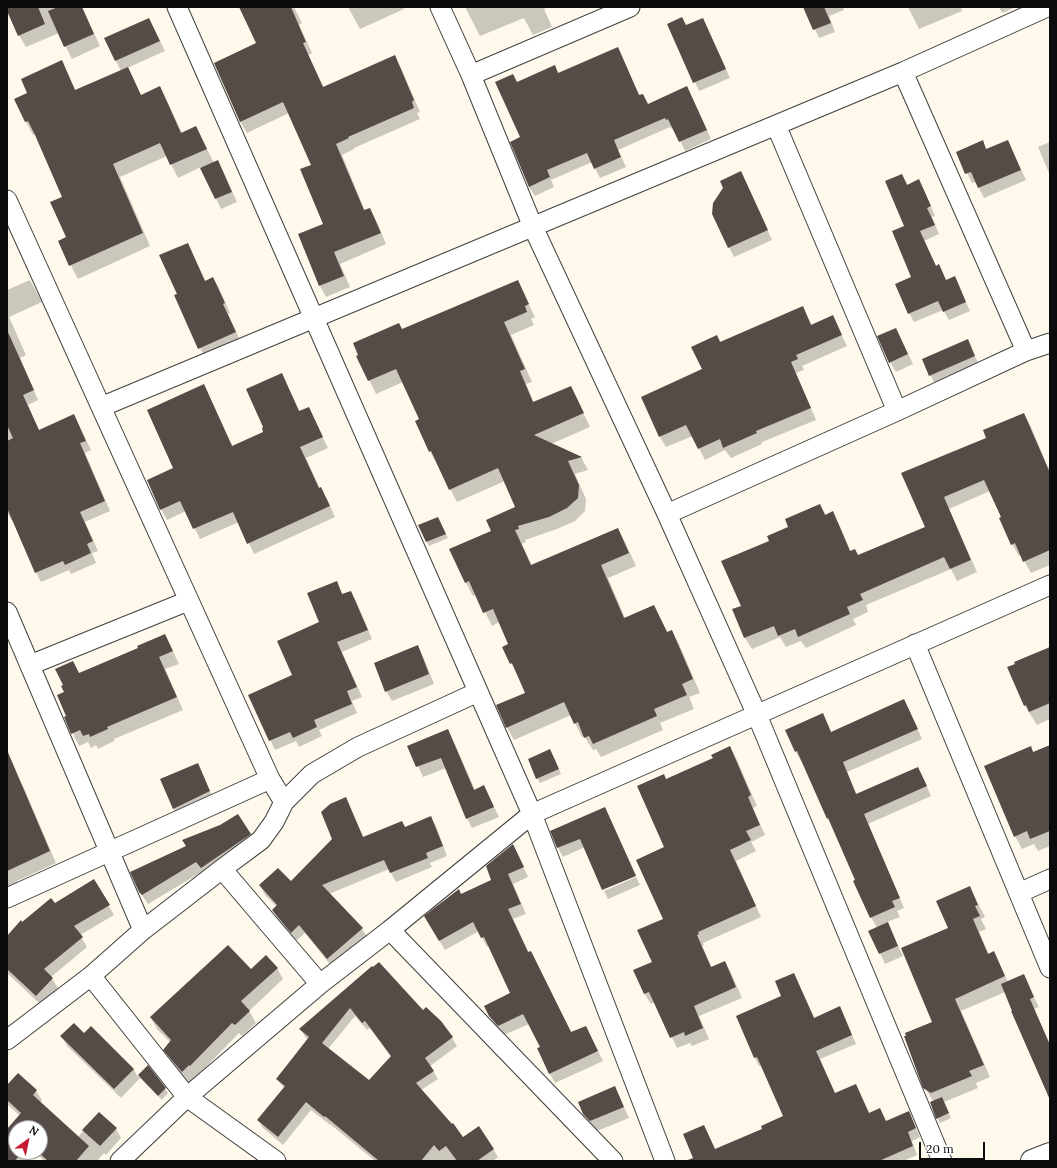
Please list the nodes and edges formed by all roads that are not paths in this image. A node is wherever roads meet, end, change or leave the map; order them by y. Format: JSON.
{"nodes":[{"id":1,"x":177,"y":7,"type":"edge"},
{"id":2,"x":440,"y":7,"type":"edge"},
{"id":3,"x":630,"y":7,"type":"edge"},
{"id":4,"x":1047,"y":7,"type":"edge"},
{"id":5,"x":904,"y":72,"type":"junction"},
{"id":6,"x":471,"y":75,"type":"junction"},
{"id":7,"x":776,"y":125,"type":"junction"},
{"id":8,"x":7,"y":200,"type":"edge"},
{"id":9,"x":533,"y":227,"type":"junction"},
{"id":10,"x":314,"y":319,"type":"junction"},
{"id":11,"x":1050,"y":342,"type":"edge"},
{"id":12,"x":1026,"y":351,"type":"junction"},
{"id":13,"x":100,"y":407,"type":"junction"},
{"id":14,"x":897,"y":411,"type":"junction"},
{"id":15,"x":667,"y":514,"type":"junction"},
{"id":16,"x":1050,"y":584,"type":"edge"},
{"id":17,"x":188,"y":601,"type":"junction"},
{"id":18,"x":7,"y":612,"type":"edge"},
{"id":19,"x":914,"y":644,"type":"junction"},
{"id":20,"x":30,"y":665,"type":"junction"},
{"id":21,"x":478,"y":692,"type":"junction"},
{"id":22,"x":757,"y":715,"type":"junction"},
{"id":23,"x":270,"y":779,"type":"junction"},
{"id":24,"x":284,"y":802,"type":"junction"},
{"id":25,"x":532,"y":814,"type":"junction"},
{"id":26,"x":109,"y":852,"type":"junction"},
{"id":27,"x":222,"y":869,"type":"junction"},
{"id":28,"x":1050,"y":879,"type":"edge"},
{"id":29,"x":1019,"y":893,"type":"junction"},
{"id":30,"x":7,"y":898,"type":"edge"},
{"id":31,"x":143,"y":930,"type":"junction"},
{"id":32,"x":390,"y":930,"type":"junction"},
{"id":33,"x":1050,"y":968,"type":"edge"},
{"id":34,"x":91,"y":976,"type":"junction"},
{"id":35,"x":320,"y":984,"type":"junction"},
{"id":36,"x":7,"y":1040,"type":"edge"},
{"id":37,"x":187,"y":1097,"type":"junction"},
{"id":38,"x":1050,"y":1154,"type":"edge"},
{"id":39,"x":120,"y":1161,"type":"edge"},
{"id":40,"x":276,"y":1161,"type":"edge"},
{"id":41,"x":613,"y":1161,"type":"edge"},
{"id":42,"x":665,"y":1161,"type":"edge"},
{"id":43,"x":942,"y":1161,"type":"edge"},
{"id":44,"x":1032,"y":1161,"type":"edge"}],
"edges":[{"from":1,"to":10,"type":"street"},
{"from":2,"to":6,"type":"street"},
{"from":3,"to":6,"type":"street"},
{"from":4,"to":5,"type":"street"},
{"from":5,"to":7,"type":"street"},
{"from":5,"to":12,"type":"street"},
{"from":6,"to":9,"type":"street"},
{"from":7,"to":9,"type":"street"},
{"from":7,"to":14,"type":"street"},
{"from":8,"to":13,"type":"street"},
{"from":9,"to":10,"type":"street"},
{"from":9,"to":15,"type":"street"},
{"from":10,"to":13,"type":"street"},
{"from":10,"to":21,"type":"street"},
{"from":11,"to":12,"type":"street"},
{"from":12,"to":14,"type":"street"},
{"from":13,"to":17,"type":"street"},
{"from":14,"to":15,"type":"street"},
{"from":15,"to":22,"type":"street"},
{"from":16,"to":19,"type":"street"},
{"from":17,"to":20,"type":"street"},
{"from":17,"to":23,"type":"street"},
{"from":18,"to":20,"type":"street"},
{"from":19,"to":22,"type":"street"},
{"from":19,"to":29,"type":"street"},
{"from":20,"to":26,"type":"street"},
{"from":21,"to":24,"type":"street"},
{"from":21,"to":25,"type":"street"},
{"from":22,"to":25,"type":"street"},
{"from":22,"to":43,"type":"street"},
{"from":23,"to":24,"type":"street"},
{"from":23,"to":26,"type":"street"},
{"from":24,"to":27,"type":"street"},
{"from":25,"to":32,"type":"street"},
{"from":25,"to":42,"type":"street"},
{"from":26,"to":30,"type":"street"},
{"from":26,"to":31,"type":"street"},
{"from":27,"to":31,"type":"street"},
{"from":27,"to":35,"type":"street"},
{"from":28,"to":29,"type":"street"},
{"from":29,"to":33,"type":"street"},
{"from":31,"to":34,"type":"street"},
{"from":32,"to":35,"type":"street"},
{"from":32,"to":41,"type":"street"},
{"from":34,"to":36,"type":"street"},
{"from":34,"to":37,"type":"street"},
{"from":35,"to":37,"type":"street"},
{"from":37,"to":39,"type":"street"},
{"from":37,"to":40,"type":"street"},
{"from":38,"to":44,"type":"street"}]}
